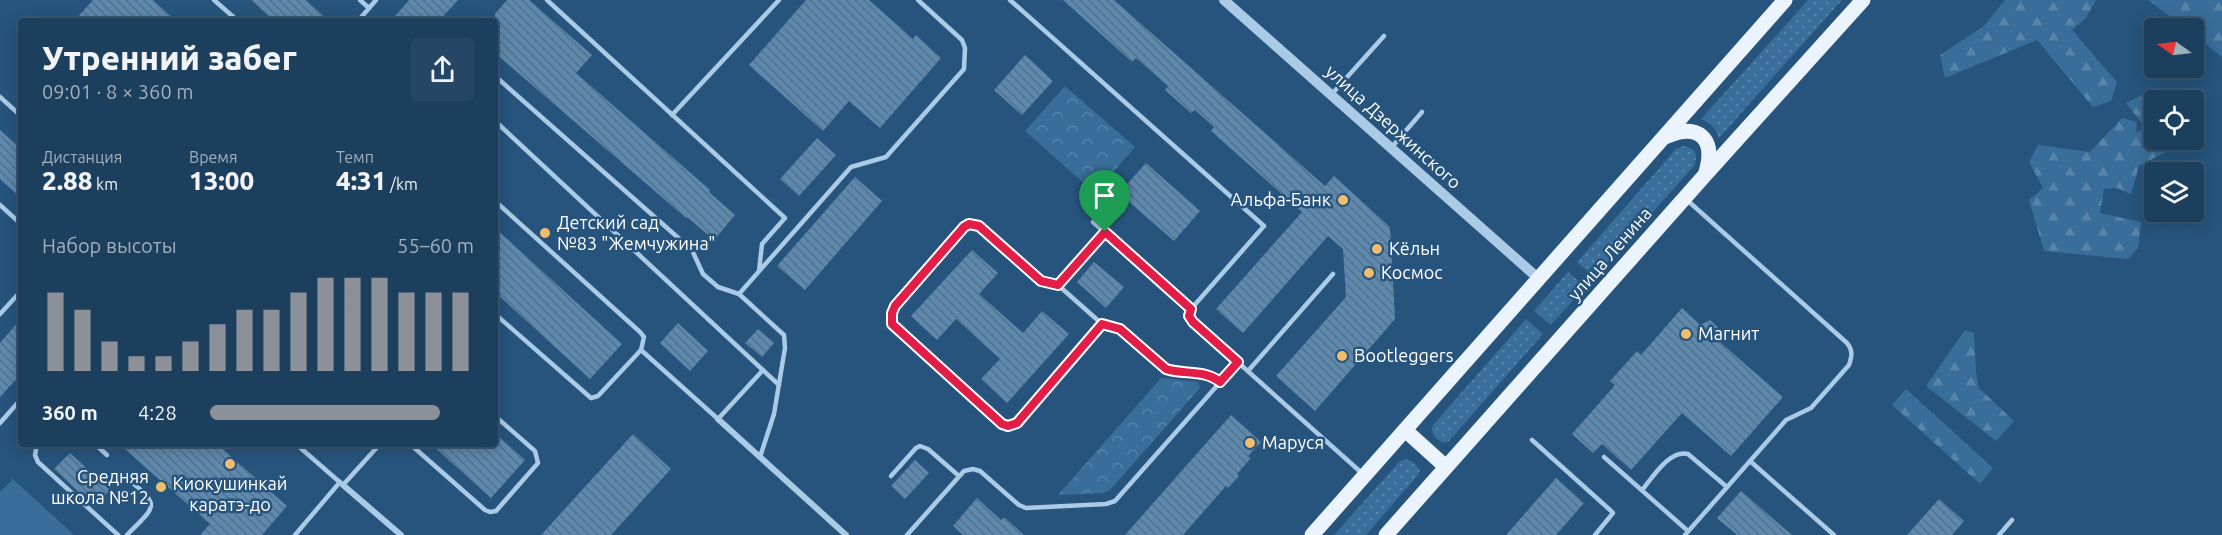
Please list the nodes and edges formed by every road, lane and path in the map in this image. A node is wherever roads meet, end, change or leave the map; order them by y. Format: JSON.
{"nodes":[{"id":1,"x":214,"y":0,"type":"edge"},
{"id":2,"x":360,"y":0,"type":"edge"},
{"id":3,"x":376,"y":0,"type":"edge"},
{"id":4,"x":547,"y":0,"type":"edge"},
{"id":5,"x":779,"y":0,"type":"edge"},
{"id":6,"x":918,"y":0,"type":"edge"},
{"id":7,"x":1010,"y":0,"type":"edge"},
{"id":8,"x":1224,"y":0,"type":"edge"},
{"id":9,"x":1785,"y":0,"type":"edge"},
{"id":10,"x":1863,"y":0,"type":"edge"},
{"id":11,"x":369,"y":8,"type":"junction"},
{"id":12,"x":234,"y":18,"type":"edge"},
{"id":13,"x":361,"y":18,"type":"edge"},
{"id":14,"x":1384,"y":36,"type":"dead end"},
{"id":15,"x":498,"y":79,"type":"edge"},
{"id":16,"x":1331,"y":95,"type":"junction"},
{"id":17,"x":0,"y":97,"type":"edge"},
{"id":18,"x":1422,"y":112,"type":"dead end"},
{"id":19,"x":18,"y":113,"type":"edge"},
{"id":20,"x":672,"y":115,"type":"junction"},
{"id":21,"x":498,"y":125,"type":"edge"},
{"id":22,"x":1663,"y":138,"type":"junction"},
{"id":23,"x":1391,"y":148,"type":"junction"},
{"id":24,"x":1705,"y":175,"type":"junction"},
{"id":25,"x":1685,"y":198,"type":"junction"},
{"id":26,"x":498,"y":204,"type":"edge"},
{"id":27,"x":0,"y":205,"type":"edge"},
{"id":28,"x":18,"y":221,"type":"edge"},
{"id":29,"x":1093,"y":222,"type":"dead end"},
{"id":30,"x":1105,"y":232,"type":"junction"},
{"id":31,"x":759,"y":271,"type":"junction"},
{"id":32,"x":1333,"y":274,"type":"dead end"},
{"id":33,"x":1539,"y":279,"type":"junction"},
{"id":34,"x":1058,"y":285,"type":"junction"},
{"id":35,"x":18,"y":294,"type":"edge"},
{"id":36,"x":739,"y":294,"type":"junction"},
{"id":37,"x":1191,"y":309,"type":"junction"},
{"id":38,"x":0,"y":314,"type":"edge"},
{"id":39,"x":498,"y":317,"type":"edge"},
{"id":40,"x":1102,"y":324,"type":"junction"},
{"id":41,"x":641,"y":350,"type":"junction"},
{"id":42,"x":1238,"y":362,"type":"junction"},
{"id":43,"x":763,"y":370,"type":"junction"},
{"id":44,"x":1248,"y":371,"type":"junction"},
{"id":45,"x":1220,"y":382,"type":"junction"},
{"id":46,"x":779,"y":385,"type":"junction"},
{"id":47,"x":18,"y":402,"type":"edge"},
{"id":48,"x":498,"y":419,"type":"edge"},
{"id":49,"x":718,"y":419,"type":"junction"},
{"id":50,"x":0,"y":423,"type":"edge"},
{"id":51,"x":1405,"y":430,"type":"junction"},
{"id":52,"x":1532,"y":440,"type":"dead end"},
{"id":53,"x":36,"y":447,"type":"edge"},
{"id":54,"x":98,"y":447,"type":"edge"},
{"id":55,"x":299,"y":447,"type":"edge"},
{"id":56,"x":377,"y":447,"type":"edge"},
{"id":57,"x":413,"y":447,"type":"edge"},
{"id":58,"x":107,"y":455,"type":"dead end"},
{"id":59,"x":760,"y":457,"type":"junction"},
{"id":60,"x":1604,"y":457,"type":"dead end"},
{"id":61,"x":1750,"y":461,"type":"junction"},
{"id":62,"x":1446,"y":467,"type":"junction"},
{"id":63,"x":891,"y":476,"type":"dead end"},
{"id":64,"x":959,"y":476,"type":"junction"},
{"id":65,"x":1365,"y":476,"type":"junction"},
{"id":66,"x":127,"y":478,"type":"dead end"},
{"id":67,"x":342,"y":484,"type":"junction"},
{"id":68,"x":1727,"y":487,"type":"junction"},
{"id":69,"x":1642,"y":490,"type":"junction"},
{"id":70,"x":2012,"y":520,"type":"dead end"},
{"id":71,"x":912,"y":530,"type":"junction"},
{"id":72,"x":1687,"y":533,"type":"edge"},
{"id":73,"x":118,"y":535,"type":"edge"},
{"id":74,"x":127,"y":535,"type":"edge"},
{"id":75,"x":295,"y":535,"type":"edge"},
{"id":76,"x":401,"y":535,"type":"edge"},
{"id":77,"x":846,"y":535,"type":"edge"},
{"id":78,"x":907,"y":535,"type":"edge"},
{"id":79,"x":918,"y":535,"type":"edge"},
{"id":80,"x":1312,"y":535,"type":"edge"},
{"id":81,"x":1386,"y":535,"type":"edge"},
{"id":82,"x":1596,"y":535,"type":"edge"},
{"id":83,"x":1834,"y":535,"type":"edge"},
{"id":84,"x":1999,"y":535,"type":"edge"}],
"edges":[{"from":1,"to":12,"type":"lane"},
{"from":2,"to":11,"type":"lane"},
{"from":3,"to":11,"type":"lane"},
{"from":4,"to":20,"type":"lane"},
{"from":5,"to":20,"type":"lane"},
{"from":6,"to":31,"type":"lane"},
{"from":7,"to":37,"type":"lane"},
{"from":8,"to":16,"type":"street","name":"улица Дзержинского"},
{"from":9,"to":22,"type":"main road","name":"улица Ленина"},
{"from":10,"to":24,"type":"main road","name":"улица Ленина"},
{"from":11,"to":13,"type":"lane"},
{"from":14,"to":16,"type":"lane"},
{"from":15,"to":36,"type":"lane"},
{"from":16,"to":23,"type":"street","name":"улица Дзержинского"},
{"from":17,"to":19,"type":"lane"},
{"from":18,"to":23,"type":"lane"},
{"from":20,"to":31,"type":"lane"},
{"from":21,"to":43,"type":"lane"},
{"from":22,"to":24,"type":"main road"},
{"from":22,"to":33,"type":"main road","name":"улица Ленина"},
{"from":23,"to":33,"type":"street","name":"улица Дзержинского"},
{"from":24,"to":25,"type":"main road","name":"улица Ленина"},
{"from":25,"to":61,"type":"lane"},
{"from":25,"to":62,"type":"main road","name":"улица Ленина"},
{"from":26,"to":41,"type":"lane"},
{"from":27,"to":28,"type":"lane"},
{"from":29,"to":30,"type":"lane"},
{"from":30,"to":34,"type":"lane"},
{"from":30,"to":37,"type":"lane"},
{"from":31,"to":36,"type":"lane"},
{"from":32,"to":44,"type":"lane"},
{"from":33,"to":51,"type":"main road","name":"улица Ленина"},
{"from":34,"to":40,"type":"lane"},
{"from":34,"to":40,"type":"lane"},
{"from":35,"to":38,"type":"lane"},
{"from":36,"to":46,"type":"lane"},
{"from":37,"to":42,"type":"lane"},
{"from":39,"to":41,"type":"lane"},
{"from":40,"to":45,"type":"lane"},
{"from":41,"to":49,"type":"lane"},
{"from":42,"to":44,"type":"lane"},
{"from":42,"to":45,"type":"lane"},
{"from":43,"to":46,"type":"lane"},
{"from":43,"to":49,"type":"lane"},
{"from":44,"to":65,"type":"lane"},
{"from":45,"to":64,"type":"lane"},
{"from":46,"to":59,"type":"lane"},
{"from":47,"to":50,"type":"lane"},
{"from":48,"to":57,"type":"lane"},
{"from":49,"to":59,"type":"street"},
{"from":51,"to":62,"type":"main road"},
{"from":51,"to":65,"type":"main road","name":"улица Ленина"},
{"from":52,"to":82,"type":"lane"},
{"from":53,"to":73,"type":"lane"},
{"from":54,"to":58,"type":"lane"},
{"from":55,"to":67,"type":"lane"},
{"from":56,"to":67,"type":"lane"},
{"from":59,"to":77,"type":"street"},
{"from":60,"to":69,"type":"lane"},
{"from":61,"to":68,"type":"lane"},
{"from":61,"to":83,"type":"lane"},
{"from":62,"to":81,"type":"main road","name":"улица Ленина"},
{"from":63,"to":64,"type":"lane"},
{"from":64,"to":71,"type":"lane"},
{"from":65,"to":80,"type":"main road","name":"улица Ленина"},
{"from":66,"to":74,"type":"lane"},
{"from":67,"to":75,"type":"lane"},
{"from":67,"to":76,"type":"street"},
{"from":68,"to":69,"type":"lane"},
{"from":68,"to":72,"type":"lane"},
{"from":69,"to":72,"type":"lane"},
{"from":70,"to":84,"type":"lane"},
{"from":71,"to":78,"type":"lane"},
{"from":71,"to":79,"type":"lane"}]}
